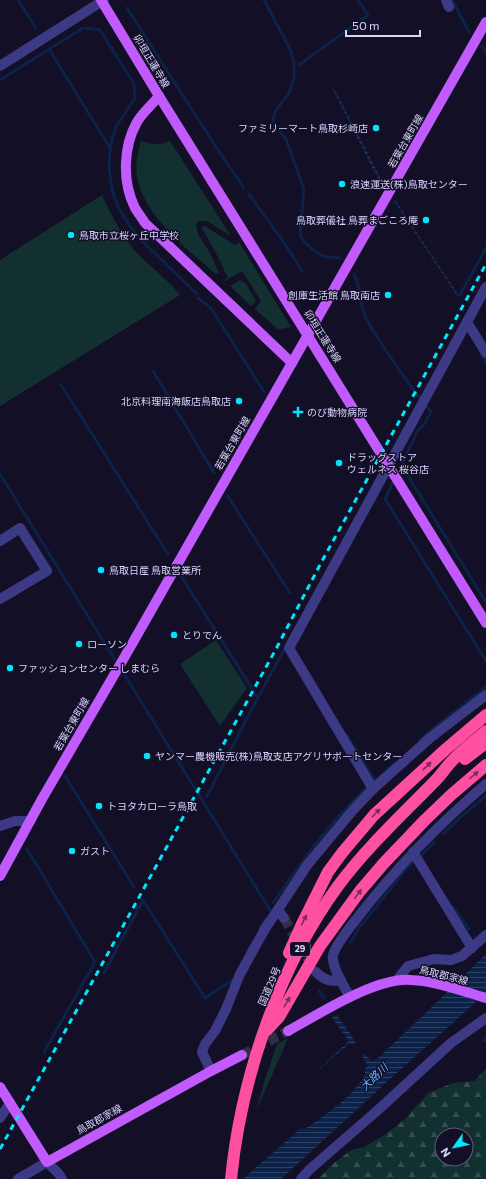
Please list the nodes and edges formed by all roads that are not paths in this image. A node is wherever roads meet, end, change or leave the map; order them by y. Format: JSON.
{"nodes":[{"id":1,"x":102,"y":0,"type":"edge"},
{"id":2,"x":486,"y":22,"type":"edge"},
{"id":3,"x":0,"y":66,"type":"edge"},
{"id":4,"x":159,"y":96,"type":"junction"},
{"id":5,"x":486,"y":287,"type":"edge"},
{"id":6,"x":467,"y":322,"type":"junction"},
{"id":7,"x":486,"y":353,"type":"edge"},
{"id":8,"x":292,"y":363,"type":"junction"},
{"id":9,"x":0,"y":541,"type":"edge"},
{"id":10,"x":0,"y":599,"type":"edge"},
{"id":11,"x":486,"y":623,"type":"edge"},
{"id":12,"x":486,"y":695,"type":"edge"},
{"id":13,"x":486,"y":715,"type":"edge"},
{"id":14,"x":486,"y":731,"type":"edge"},
{"id":15,"x":486,"y":743,"type":"edge"},
{"id":16,"x":486,"y":764,"type":"edge"},
{"id":17,"x":438,"y":779,"type":"junction"},
{"id":18,"x":486,"y":784,"type":"edge"},
{"id":19,"x":373,"y":788,"type":"junction"},
{"id":20,"x":30,"y":821,"type":"junction"},
{"id":21,"x":0,"y":826,"type":"edge"},
{"id":22,"x":413,"y":852,"type":"junction"},
{"id":23,"x":0,"y":876,"type":"edge"},
{"id":24,"x":486,"y":935,"type":"edge"},
{"id":25,"x":472,"y":948,"type":"junction"},
{"id":26,"x":316,"y":972,"type":"tunnel mouth"},
{"id":27,"x":341,"y":980,"type":"junction"},
{"id":28,"x":397,"y":980,"type":"junction"},
{"id":29,"x":350,"y":997,"type":"junction"},
{"id":30,"x":486,"y":998,"type":"edge"},
{"id":31,"x":486,"y":1018,"type":"edge"},
{"id":32,"x":265,"y":1028,"type":"junction"},
{"id":33,"x":288,"y":1031,"type":"tunnel mouth"},
{"id":34,"x":242,"y":1055,"type":"tunnel mouth"},
{"id":35,"x":211,"y":1070,"type":"junction"},
{"id":36,"x":0,"y":1086,"type":"edge"},
{"id":37,"x":10,"y":1103,"type":"junction"},
{"id":38,"x":0,"y":1118,"type":"edge"},
{"id":39,"x":48,"y":1162,"type":"junction"},
{"id":40,"x":18,"y":1179,"type":"edge"},
{"id":41,"x":62,"y":1179,"type":"edge"},
{"id":42,"x":231,"y":1179,"type":"edge"},
{"id":43,"x":300,"y":1179,"type":"edge"}],
"edges":[{"from":1,"to":3,"type":"street"},
{"from":1,"to":4,"type":"main road","name":"卯垣正蓮寺線"},
{"from":2,"to":8,"type":"main road","name":"若葉台東町線"},
{"from":4,"to":8,"type":"main road"},
{"from":4,"to":11,"type":"main road","name":"卯垣正蓮寺線"},
{"from":5,"to":6,"type":"street"},
{"from":6,"to":7,"type":"street"},
{"from":6,"to":19,"type":"street"},
{"from":8,"to":20,"type":"main road","name":"若葉台東町線"},
{"from":9,"to":10,"type":"street"},
{"from":12,"to":19,"type":"street"},
{"from":32,"to":13,"type":"highway","one_way":true},
{"from":14,"to":17,"type":"highway","name":"国道29号","number":"29"},
{"from":15,"to":17,"type":"highway","name":"国道29号","number":"29"},
{"from":32,"to":16,"type":"highway","one_way":true},
{"from":17,"to":32,"type":"highway","name":"国道29号","number":"29"},
{"from":18,"to":22,"type":"street"},
{"from":19,"to":35,"type":"street"},
{"from":20,"to":21,"type":"street"},
{"from":20,"to":23,"type":"main road","name":"若葉台東町線"},
{"from":22,"to":25,"type":"street"},
{"from":22,"to":27,"type":"street"},
{"from":24,"to":25,"type":"street"},
{"from":25,"to":28,"type":"street"},
{"from":26,"to":27,"type":"street"},
{"from":27,"to":29,"type":"street"},
{"from":28,"to":29,"type":"main road","name":"鳥取郡家線"},
{"from":28,"to":30,"type":"main road","name":"鳥取郡家線"},
{"from":29,"to":33,"type":"main road","name":"鳥取郡家線"},
{"from":31,"to":43,"type":"street"},
{"from":32,"to":42,"type":"highway","name":"国道29号","number":"29"},
{"from":34,"to":35,"type":"main road","name":"鳥取郡家線"},
{"from":35,"to":39,"type":"main road","name":"鳥取郡家線"},
{"from":36,"to":37,"type":"main road"},
{"from":37,"to":38,"type":"street"},
{"from":37,"to":39,"type":"main road"},
{"from":39,"to":40,"type":"street"},
{"from":39,"to":41,"type":"street"}]}
